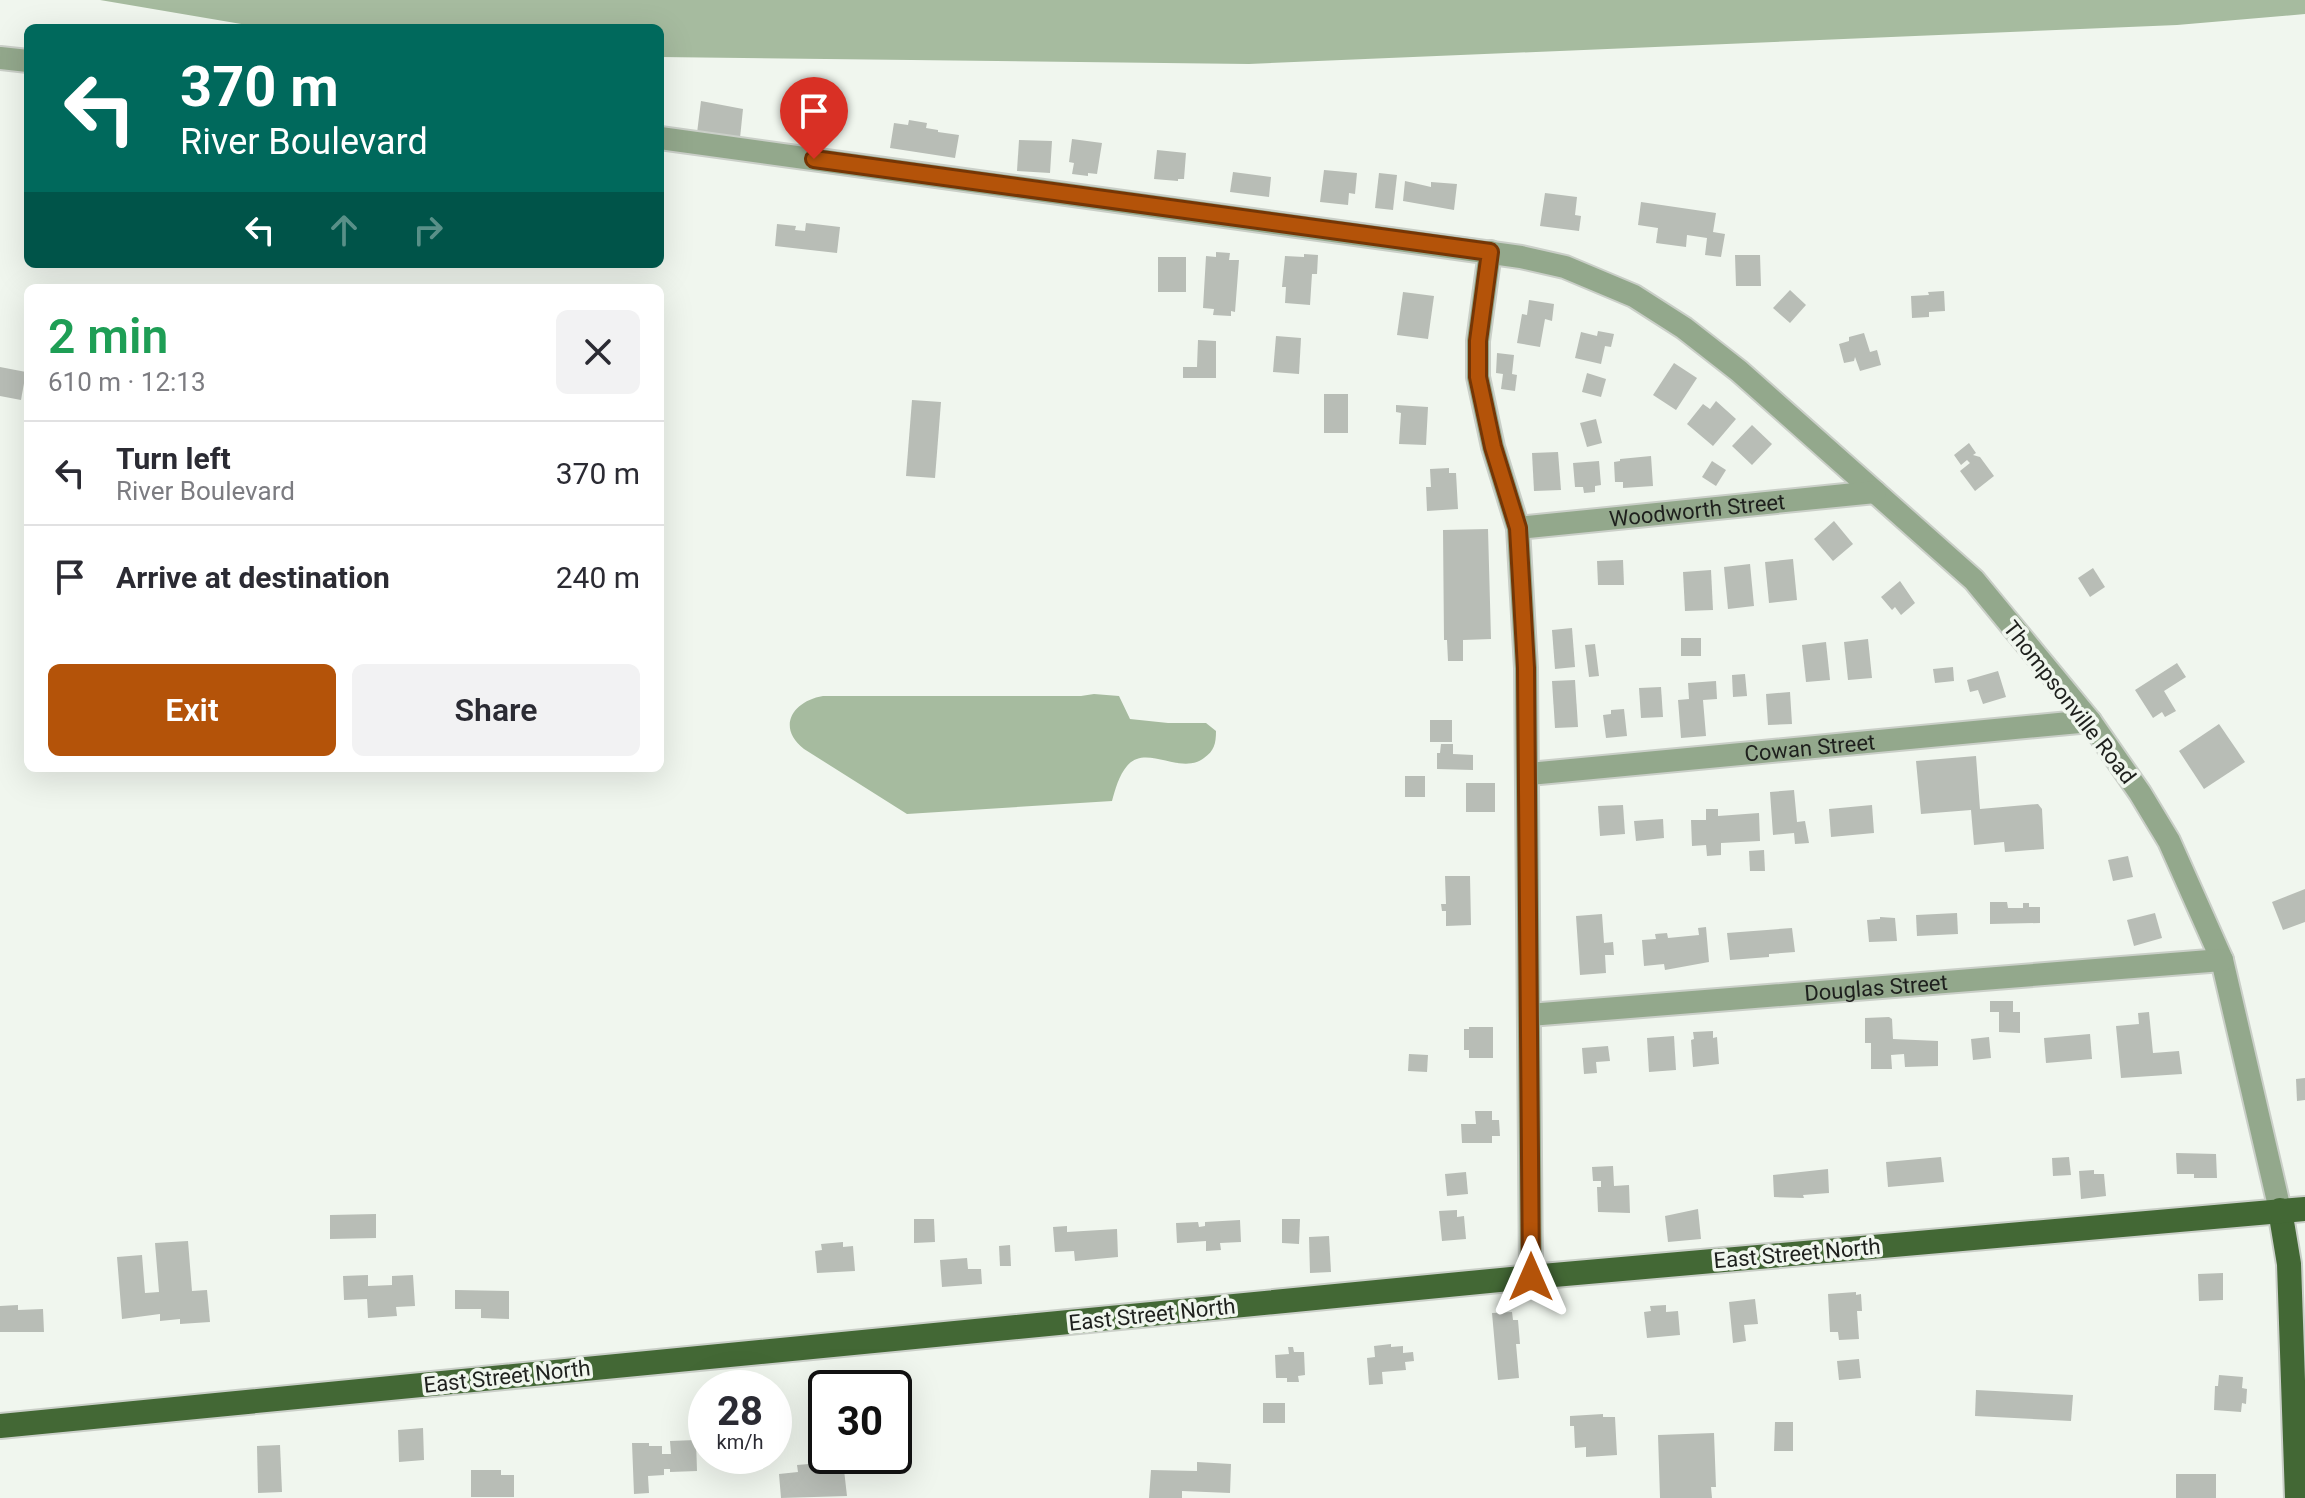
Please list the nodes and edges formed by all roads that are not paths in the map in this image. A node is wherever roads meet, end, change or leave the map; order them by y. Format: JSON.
{"nodes":[{"id":1,"x":0,"y":58,"type":"edge"},
{"id":2,"x":24,"y":61,"type":"edge"},
{"id":3,"x":664,"y":139,"type":"edge"},
{"id":4,"x":1490,"y":252,"type":"junction"},
{"id":5,"x":1875,"y":492,"type":"junction"},
{"id":6,"x":1518,"y":528,"type":"junction"},
{"id":7,"x":2090,"y":721,"type":"junction"},
{"id":8,"x":1529,"y":774,"type":"junction"},
{"id":9,"x":2222,"y":960,"type":"junction"},
{"id":10,"x":1529,"y":1015,"type":"junction"},
{"id":11,"x":2305,"y":1209,"type":"edge"},
{"id":12,"x":2280,"y":1210,"type":"junction"},
{"id":13,"x":1531,"y":1277,"type":"junction"},
{"id":14,"x":0,"y":1426,"type":"edge"},
{"id":15,"x":2297,"y":1498,"type":"edge"}],
"edges":[{"from":1,"to":2,"type":"street"},
{"from":3,"to":4,"type":"street","name":"Thompsonville Road"},
{"from":4,"to":5,"type":"street","name":"Thompsonville Road"},
{"from":4,"to":6,"type":"street"},
{"from":5,"to":6,"type":"street","name":"Woodworth Street"},
{"from":5,"to":7,"type":"street","name":"Thompsonville Road"},
{"from":6,"to":8,"type":"street"},
{"from":7,"to":8,"type":"street","name":"Cowan Street"},
{"from":7,"to":9,"type":"street","name":"Thompsonville Road"},
{"from":8,"to":10,"type":"street"},
{"from":9,"to":10,"type":"street","name":"Douglas Street"},
{"from":9,"to":12,"type":"street","name":"Thompsonville Road"},
{"from":10,"to":13,"type":"street"},
{"from":11,"to":12,"type":"main road","name":"East Street North"},
{"from":12,"to":13,"type":"main road","name":"East Street North"},
{"from":12,"to":15,"type":"main road","name":"Thompsonville Road"},
{"from":13,"to":14,"type":"main road","name":"East Street North"}]}
